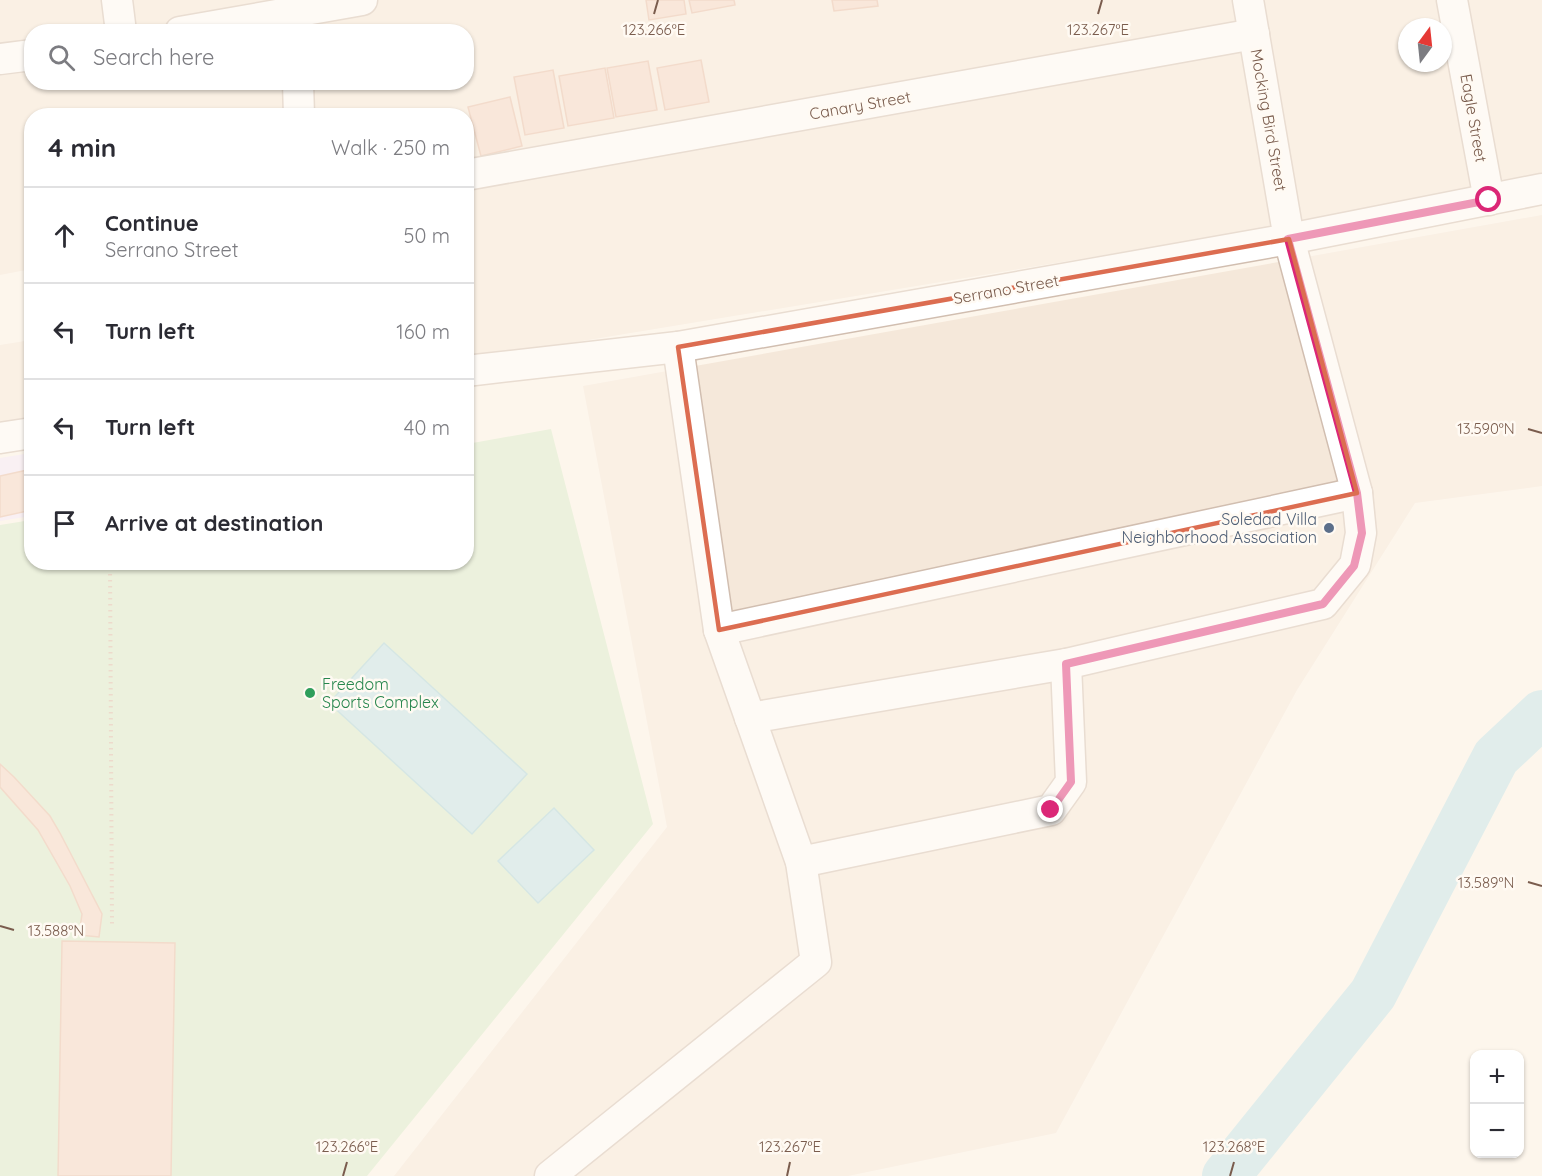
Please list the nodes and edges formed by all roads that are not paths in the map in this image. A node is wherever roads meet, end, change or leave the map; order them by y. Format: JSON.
{"nodes":[{"id":1,"x":117,"y":0,"type":"edge"},
{"id":2,"x":362,"y":0,"type":"edge"},
{"id":3,"x":1248,"y":0,"type":"edge"},
{"id":4,"x":1452,"y":0,"type":"edge"},
{"id":5,"x":296,"y":14,"type":"edge"},
{"id":6,"x":120,"y":24,"type":"edge"},
{"id":7,"x":232,"y":24,"type":"edge"},
{"id":8,"x":1254,"y":34,"type":"junction"},
{"id":9,"x":24,"y":56,"type":"edge"},
{"id":10,"x":0,"y":59,"type":"edge"},
{"id":11,"x":298,"y":90,"type":"edge"},
{"id":12,"x":299,"y":108,"type":"edge"},
{"id":13,"x":474,"y":174,"type":"edge"},
{"id":14,"x":1542,"y":189,"type":"edge"},
{"id":15,"x":1489,"y":200,"type":"junction"},
{"id":16,"x":1288,"y":239,"type":"junction"},
{"id":17,"x":678,"y":347,"type":"junction"},
{"id":18,"x":474,"y":370,"type":"edge"},
{"id":19,"x":24,"y":434,"type":"edge"},
{"id":20,"x":0,"y":438,"type":"edge"},
{"id":21,"x":1357,"y":493,"type":"junction"},
{"id":22,"x":719,"y":630,"type":"junction"},
{"id":23,"x":1066,"y":664,"type":"junction"},
{"id":24,"x":750,"y":718,"type":"junction"},
{"id":25,"x":801,"y":862,"type":"junction"},
{"id":26,"x":550,"y":1176,"type":"edge"}],
"edges":[{"from":1,"to":6,"type":"street"},
{"from":2,"to":5,"type":"street"},
{"from":3,"to":8,"type":"street","name":"Mocking Bird Street"},
{"from":4,"to":15,"type":"street","name":"Eagle Street"},
{"from":5,"to":7,"type":"street"},
{"from":8,"to":13,"type":"street","name":"Canary Street"},
{"from":8,"to":16,"type":"street","name":"Mocking Bird Street"},
{"from":9,"to":10,"type":"street"},
{"from":11,"to":12,"type":"street"},
{"from":14,"to":15,"type":"street","name":"Serrano Street"},
{"from":15,"to":16,"type":"street","name":"Serrano Street"},
{"from":16,"to":17,"type":"street","name":"Serrano Street"},
{"from":16,"to":21,"type":"street","name":"Mocking Bird Street"},
{"from":17,"to":18,"type":"street","name":"Serrano Street"},
{"from":17,"to":22,"type":"street"},
{"from":19,"to":20,"type":"street"},
{"from":21,"to":22,"type":"street"},
{"from":21,"to":23,"type":"street","name":"Mocking Bird Street"},
{"from":22,"to":24,"type":"street"},
{"from":23,"to":24,"type":"street","name":"Mocking Bird Street"},
{"from":23,"to":25,"type":"street"},
{"from":24,"to":25,"type":"street"},
{"from":25,"to":26,"type":"street"}]}
